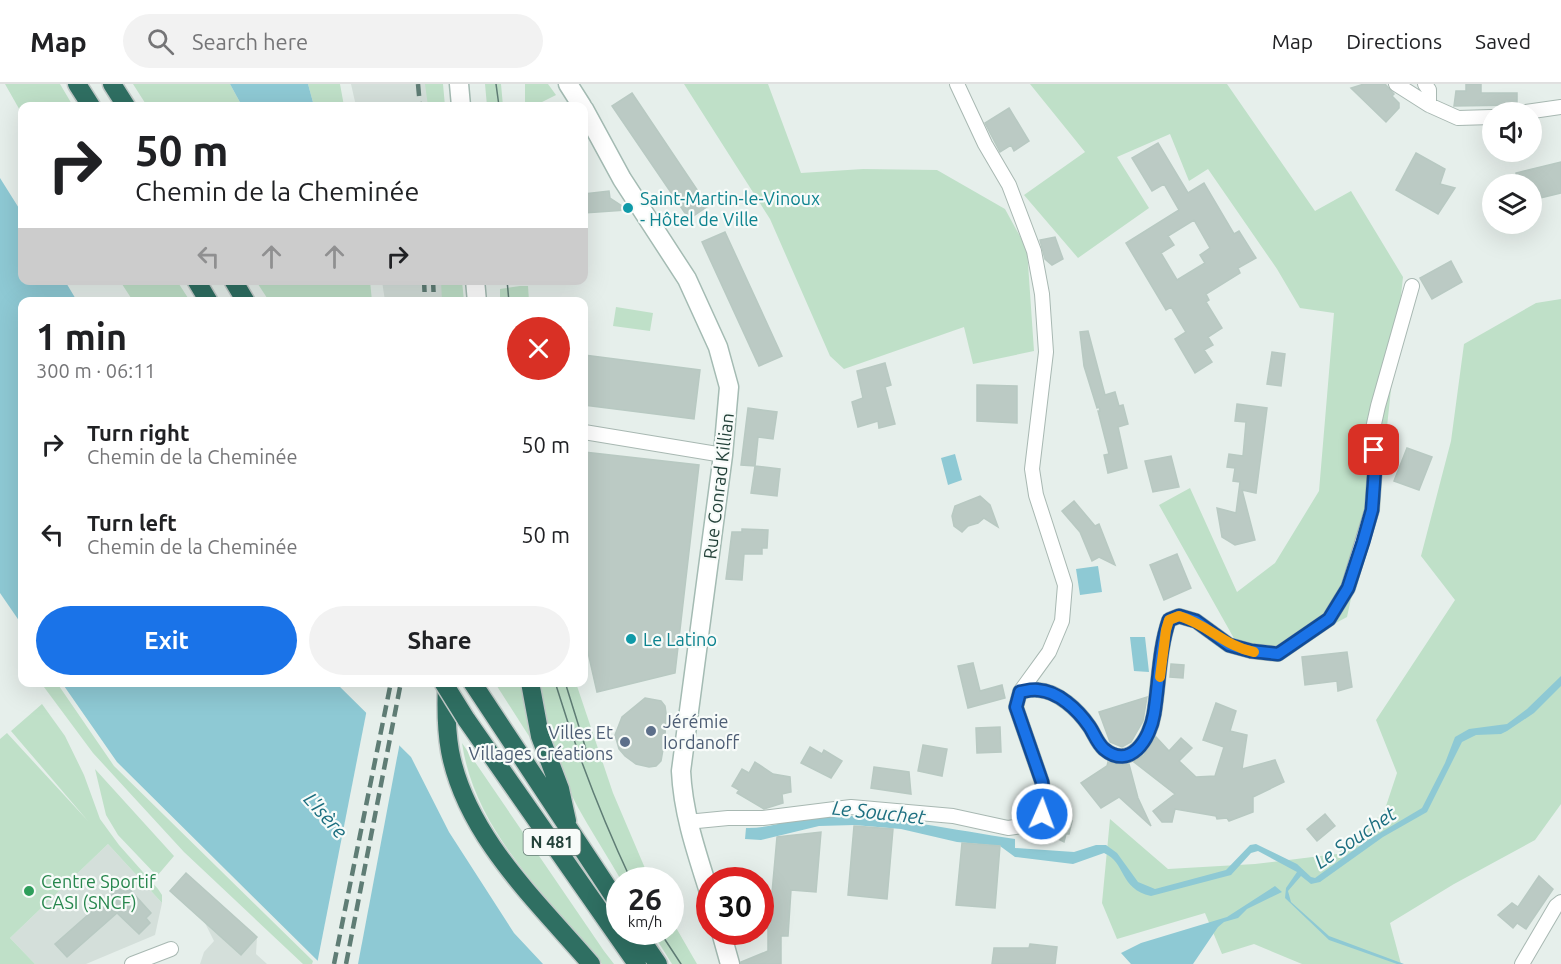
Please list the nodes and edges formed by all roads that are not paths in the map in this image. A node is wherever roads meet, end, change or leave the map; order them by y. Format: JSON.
{"nodes":[{"id":1,"x":77,"y":84,"type":"edge"},
{"id":2,"x":112,"y":84,"type":"edge"},
{"id":3,"x":568,"y":84,"type":"edge"},
{"id":4,"x":957,"y":84,"type":"edge"},
{"id":5,"x":1396,"y":84,"type":"edge"},
{"id":6,"x":1425,"y":84,"type":"edge"},
{"id":7,"x":460,"y":85,"type":"edge"},
{"id":8,"x":88,"y":102,"type":"edge"},
{"id":9,"x":123,"y":102,"type":"edge"},
{"id":10,"x":461,"y":102,"type":"edge"},
{"id":11,"x":579,"y":102,"type":"edge"},
{"id":12,"x":1430,"y":105,"type":"junction"},
{"id":13,"x":1561,"y":107,"type":"edge"},
{"id":14,"x":1542,"y":110,"type":"edge"},
{"id":15,"x":588,"y":117,"type":"edge"},
{"id":16,"x":1482,"y":117,"type":"edge"},
{"id":17,"x":1412,"y":286,"type":"dead end"},
{"id":18,"x":588,"y":433,"type":"edge"},
{"id":19,"x":723,"y":455,"type":"junction"},
{"id":20,"x":445,"y":687,"type":"edge"},
{"id":21,"x":448,"y":687,"type":"edge"},
{"id":22,"x":475,"y":687,"type":"edge"},
{"id":23,"x":531,"y":687,"type":"edge"},
{"id":24,"x":1020,"y":692,"type":"junction"},
{"id":25,"x":687,"y":822,"type":"junction"},
{"id":26,"x":571,"y":834,"type":"junction"},
{"id":27,"x":701,"y":867,"type":"edge"},
{"id":28,"x":606,"y":885,"type":"edge"},
{"id":29,"x":1561,"y":902,"type":"edge"},
{"id":30,"x":645,"y":945,"type":"edge"},
{"id":31,"x":725,"y":945,"type":"edge"},
{"id":32,"x":171,"y":949,"type":"dead end"},
{"id":33,"x":132,"y":964,"type":"edge"},
{"id":34,"x":591,"y":964,"type":"edge"},
{"id":35,"x":637,"y":964,"type":"edge"},
{"id":36,"x":658,"y":964,"type":"edge"},
{"id":37,"x":730,"y":964,"type":"edge"},
{"id":38,"x":1522,"y":964,"type":"edge"}],
"edges":[{"from":1,"to":8,"type":"highway"},
{"from":2,"to":9,"type":"highway"},
{"from":3,"to":11,"type":"street","name":"Rue Conrad Killian"},
{"from":4,"to":24,"type":"street"},
{"from":5,"to":12,"type":"street"},
{"from":6,"to":12,"type":"street"},
{"from":7,"to":10,"type":"street"},
{"from":12,"to":16,"type":"street"},
{"from":13,"to":14,"type":"street"},
{"from":15,"to":19,"type":"street","name":"Rue Conrad Killian"},
{"from":17,"to":24,"type":"street"},
{"from":18,"to":19,"type":"street"},
{"from":19,"to":25,"type":"street","name":"Rue Conrad Killian"},
{"from":20,"to":34,"type":"highway"},
{"from":21,"to":35,"type":"highway","number":"N 481","bridge":true},
{"from":22,"to":26,"type":"highway","number":"N 481"},
{"from":23,"to":26,"type":"highway"},
{"from":24,"to":25,"type":"street"},
{"from":25,"to":27,"type":"street","name":"Rue Conrad Killian"},
{"from":26,"to":28,"type":"highway","number":"N 481"},
{"from":29,"to":38,"type":"street"},
{"from":30,"to":36,"type":"highway"},
{"from":31,"to":37,"type":"street"},
{"from":32,"to":33,"type":"street"}]}
